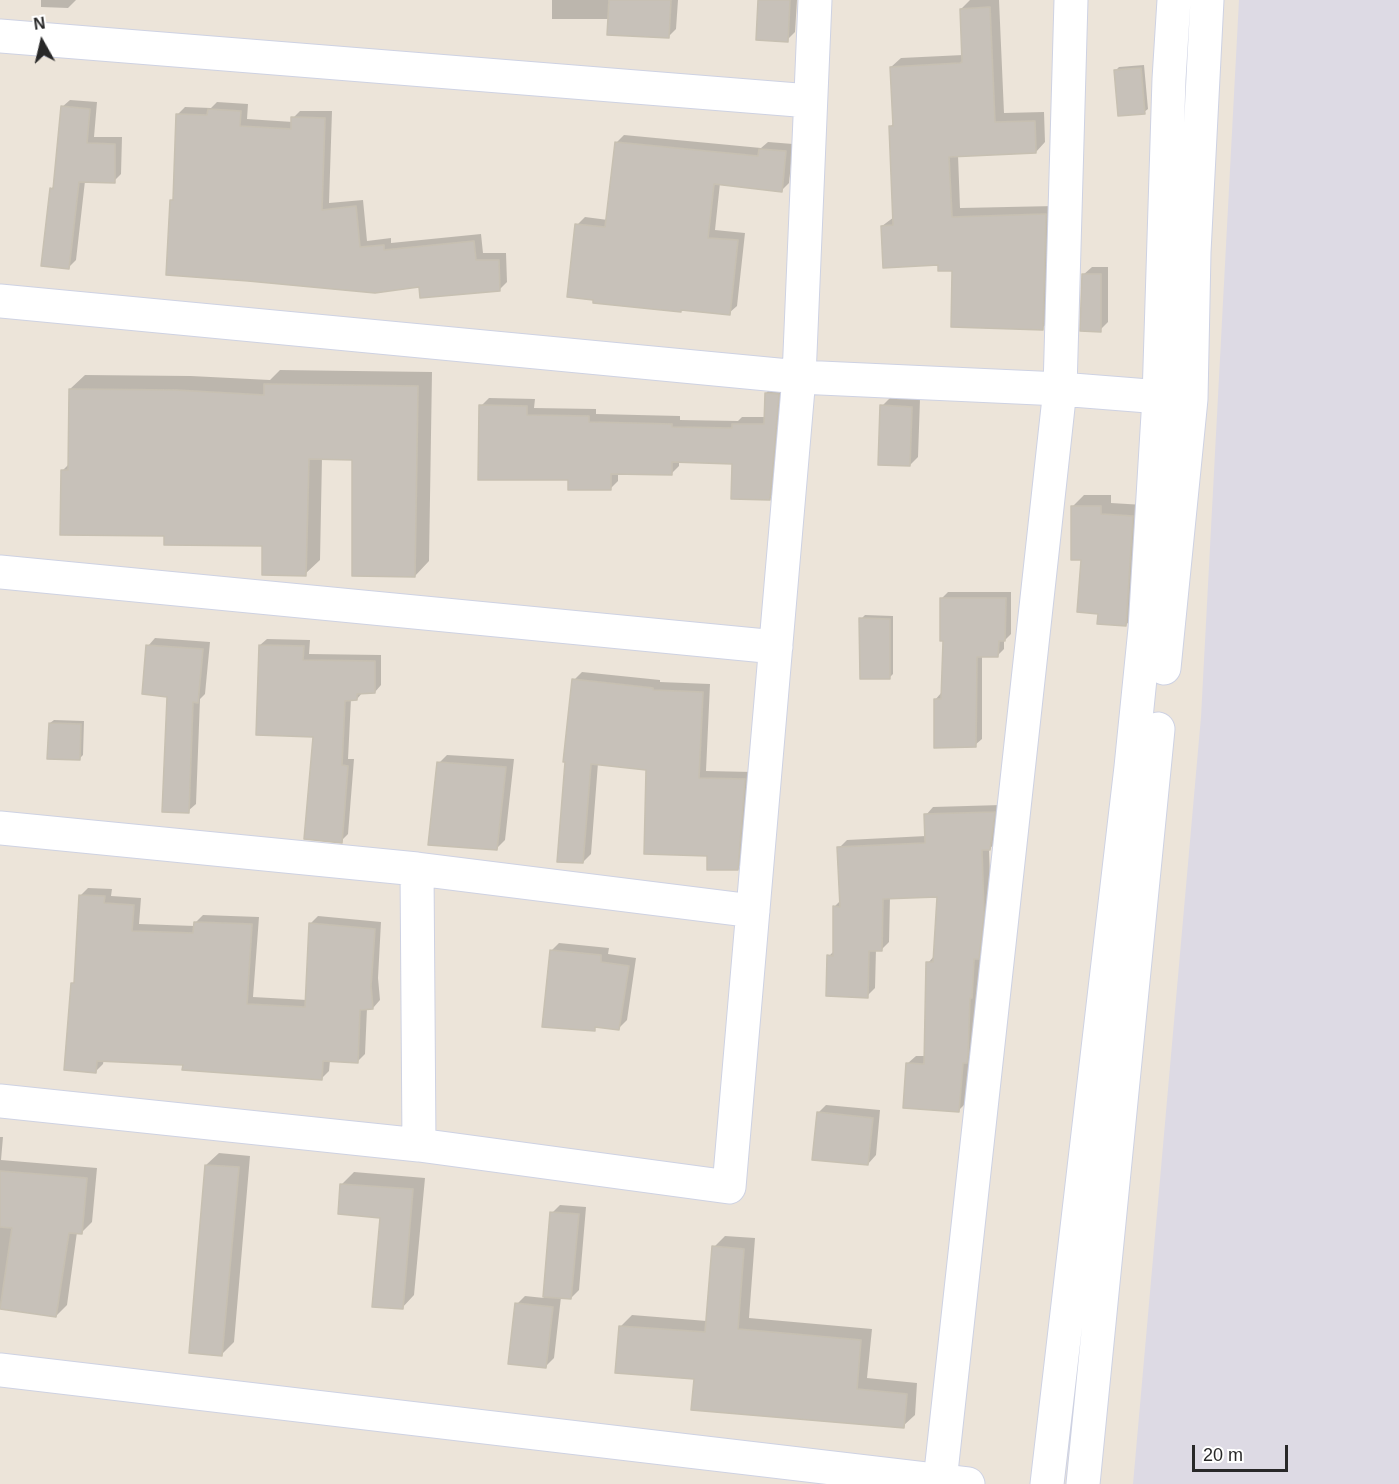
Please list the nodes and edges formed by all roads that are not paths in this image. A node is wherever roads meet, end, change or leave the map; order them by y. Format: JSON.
{"nodes":[{"id":1,"x":815,"y":0,"type":"edge"},
{"id":2,"x":1071,"y":0,"type":"edge"},
{"id":3,"x":1174,"y":0,"type":"edge"},
{"id":4,"x":1207,"y":0,"type":"edge"},
{"id":5,"x":0,"y":36,"type":"edge"},
{"id":6,"x":810,"y":101,"type":"junction"},
{"id":7,"x":0,"y":301,"type":"edge"},
{"id":8,"x":799,"y":377,"type":"junction"},
{"id":9,"x":1060,"y":389,"type":"junction"},
{"id":10,"x":1175,"y":399,"type":"junction"},
{"id":11,"x":0,"y":572,"type":"edge"},
{"id":12,"x":776,"y":647,"type":"junction"},
{"id":13,"x":0,"y":828,"type":"edge"},
{"id":14,"x":417,"y":868,"type":"junction"},
{"id":15,"x":753,"y":911,"type":"junction"},
{"id":16,"x":0,"y":1101,"type":"edge"},
{"id":17,"x":419,"y":1145,"type":"junction"},
{"id":18,"x":0,"y":1370,"type":"edge"},
{"id":19,"x":954,"y":1482,"type":"edge"},
{"id":20,"x":1047,"y":1484,"type":"edge"},
{"id":21,"x":1083,"y":1484,"type":"edge"}],
"edges":[{"from":1,"to":6,"type":"street"},
{"from":2,"to":9,"type":"street"},
{"from":3,"to":10,"type":"street"},
{"from":4,"to":10,"type":"street"},
{"from":5,"to":6,"type":"street"},
{"from":6,"to":8,"type":"street"},
{"from":7,"to":8,"type":"street"},
{"from":8,"to":9,"type":"street"},
{"from":8,"to":12,"type":"street"},
{"from":9,"to":10,"type":"street"},
{"from":9,"to":19,"type":"street"},
{"from":10,"to":20,"type":"street"},
{"from":10,"to":21,"type":"street"},
{"from":11,"to":12,"type":"street"},
{"from":12,"to":15,"type":"street"},
{"from":13,"to":14,"type":"street"},
{"from":14,"to":15,"type":"street"},
{"from":14,"to":17,"type":"street"},
{"from":15,"to":17,"type":"street"},
{"from":16,"to":17,"type":"street"},
{"from":18,"to":19,"type":"street"}]}
